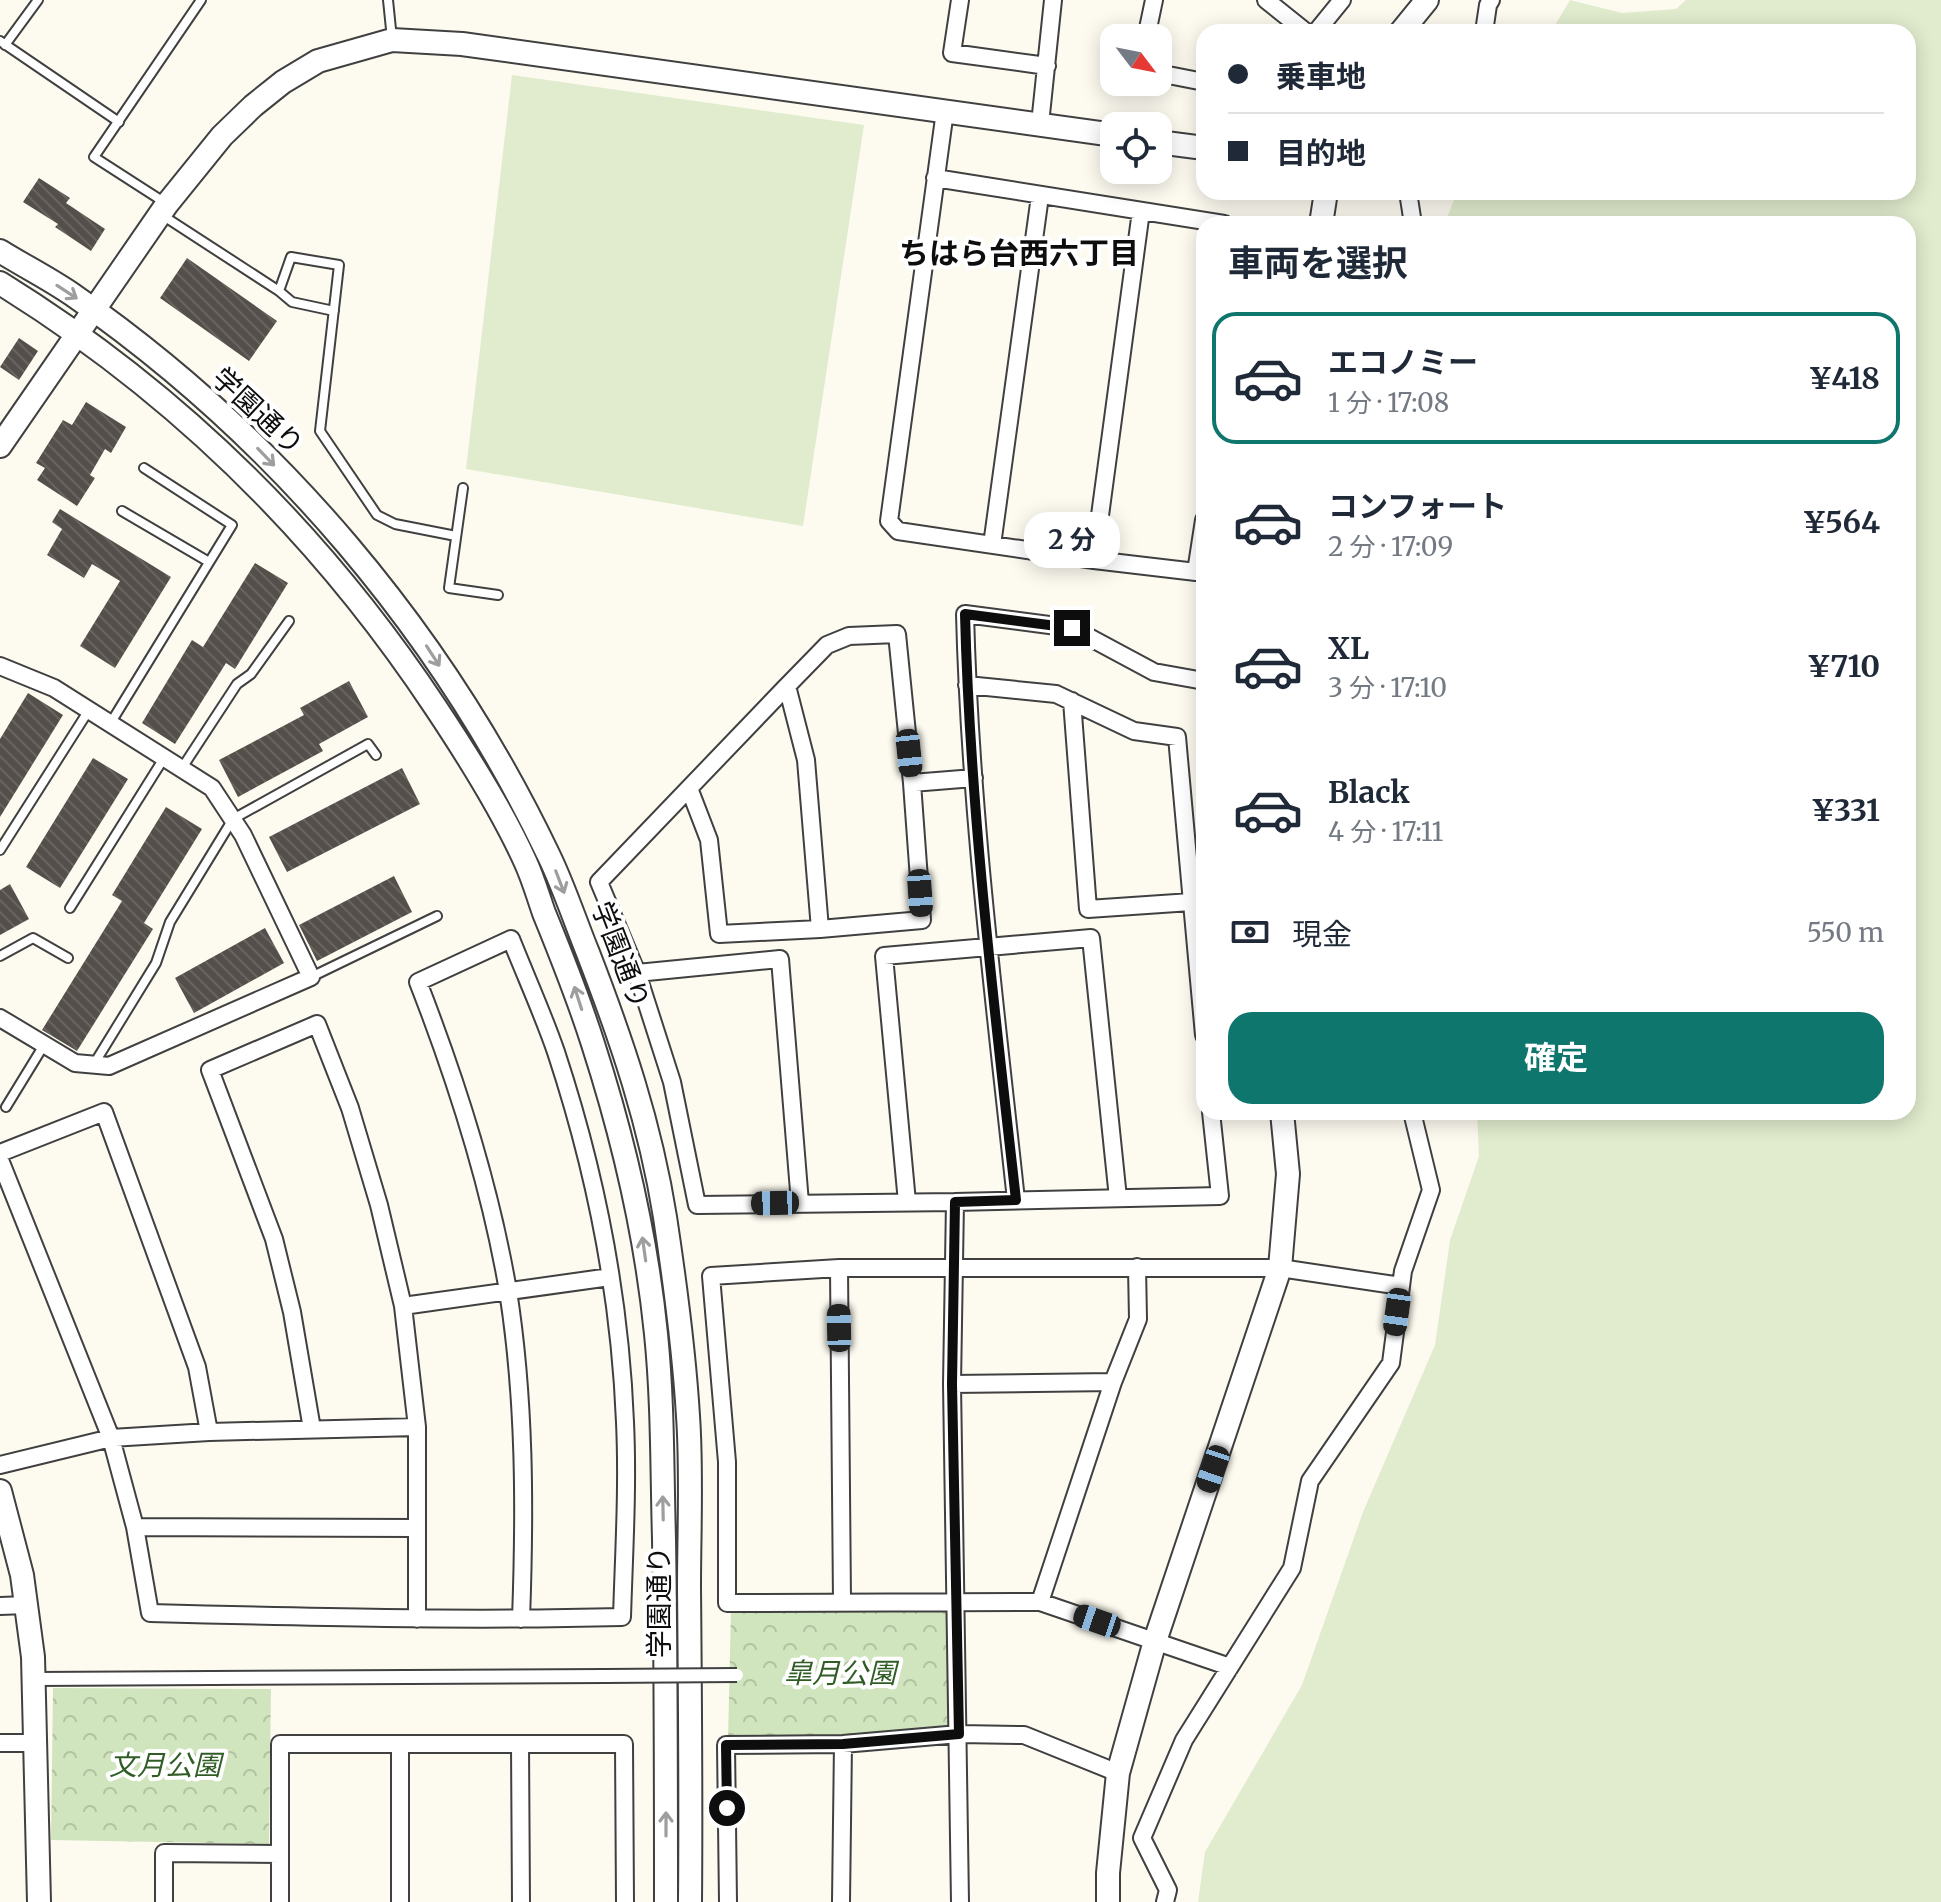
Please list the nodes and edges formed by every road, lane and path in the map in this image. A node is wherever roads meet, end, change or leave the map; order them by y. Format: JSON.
{"nodes":[{"id":1,"x":38,"y":0,"type":"edge"},
{"id":2,"x":201,"y":0,"type":"edge"},
{"id":3,"x":388,"y":0,"type":"edge"},
{"id":4,"x":960,"y":0,"type":"edge"},
{"id":5,"x":1053,"y":0,"type":"edge"},
{"id":6,"x":1154,"y":0,"type":"edge"},
{"id":7,"x":1266,"y":0,"type":"edge"},
{"id":8,"x":1342,"y":0,"type":"edge"},
{"id":9,"x":1427,"y":0,"type":"edge"},
{"id":10,"x":1491,"y":0,"type":"edge"},
{"id":11,"x":1149,"y":24,"type":"edge"},
{"id":12,"x":1296,"y":24,"type":"edge"},
{"id":13,"x":1322,"y":24,"type":"edge"},
{"id":14,"x":1408,"y":24,"type":"edge"},
{"id":15,"x":1485,"y":24,"type":"edge"},
{"id":16,"x":392,"y":40,"type":"junction"},
{"id":17,"x":3,"y":43,"type":"edge"},
{"id":18,"x":1047,"y":66,"type":"junction"},
{"id":19,"x":1172,"y":76,"type":"edge"},
{"id":20,"x":1196,"y":80,"type":"edge"},
{"id":21,"x":945,"y":111,"type":"junction"},
{"id":22,"x":119,"y":122,"type":"junction"},
{"id":23,"x":1040,"y":124,"type":"junction"},
{"id":24,"x":1100,"y":133,"type":"edge"},
{"id":25,"x":1172,"y":144,"type":"edge"},
{"id":26,"x":1196,"y":147,"type":"edge"},
{"id":27,"x":935,"y":178,"type":"junction"},
{"id":28,"x":1040,"y":196,"type":"junction"},
{"id":29,"x":164,"y":209,"type":"junction"},
{"id":30,"x":1141,"y":211,"type":"junction"},
{"id":31,"x":1196,"y":220,"type":"edge"},
{"id":32,"x":0,"y":251,"type":"edge"},
{"id":33,"x":0,"y":283,"type":"edge"},
{"id":34,"x":279,"y":291,"type":"junction"},
{"id":35,"x":93,"y":310,"type":"junction"},
{"id":36,"x":334,"y":311,"type":"junction"},
{"id":37,"x":77,"y":333,"type":"junction"},
{"id":38,"x":0,"y":446,"type":"edge"},
{"id":39,"x":144,"y":468,"type":"dead end"},
{"id":40,"x":463,"y":488,"type":"dead end"},
{"id":41,"x":122,"y":511,"type":"dead end"},
{"id":42,"x":456,"y":536,"type":"junction"},
{"id":43,"x":992,"y":545,"type":"junction"},
{"id":44,"x":1094,"y":560,"type":"junction"},
{"id":45,"x":209,"y":562,"type":"junction"},
{"id":46,"x":1196,"y":572,"type":"edge"},
{"id":47,"x":498,"y":595,"type":"dead end"},
{"id":48,"x":289,"y":621,"type":"dead end"},
{"id":49,"x":0,"y":666,"type":"edge"},
{"id":50,"x":1196,"y":680,"type":"edge"},
{"id":51,"x":967,"y":685,"type":"junction"},
{"id":52,"x":787,"y":686,"type":"junction"},
{"id":53,"x":1072,"y":701,"type":"junction"},
{"id":54,"x":89,"y":710,"type":"junction"},
{"id":55,"x":110,"y":724,"type":"junction"},
{"id":56,"x":376,"y":755,"type":"dead end"},
{"id":57,"x":164,"y":757,"type":"junction"},
{"id":58,"x":182,"y":768,"type":"junction"},
{"id":59,"x":974,"y":778,"type":"junction"},
{"id":60,"x":912,"y":783,"type":"junction"},
{"id":61,"x":689,"y":788,"type":"junction"},
{"id":62,"x":233,"y":819,"type":"junction"},
{"id":63,"x":0,"y":850,"type":"edge"},
{"id":64,"x":1191,"y":902,"type":"junction"},
{"id":65,"x":70,"y":908,"type":"dead end"},
{"id":66,"x":437,"y":916,"type":"dead end"},
{"id":67,"x":820,"y":929,"type":"junction"},
{"id":68,"x":988,"y":948,"type":"junction"},
{"id":69,"x":1196,"y":953,"type":"edge"},
{"id":70,"x":0,"y":956,"type":"edge"},
{"id":71,"x":68,"y":958,"type":"dead end"},
{"id":72,"x":637,"y":973,"type":"junction"},
{"id":73,"x":311,"y":977,"type":"junction"},
{"id":74,"x":0,"y":1018,"type":"edge"},
{"id":75,"x":44,"y":1044,"type":"junction"},
{"id":76,"x":94,"y":1064,"type":"junction"},
{"id":77,"x":6,"y":1107,"type":"dead end"},
{"id":78,"x":1212,"y":1120,"type":"edge"},
{"id":79,"x":1283,"y":1120,"type":"edge"},
{"id":80,"x":1414,"y":1120,"type":"edge"},
{"id":81,"x":0,"y":1153,"type":"edge"},
{"id":82,"x":0,"y":1160,"type":"edge"},
{"id":83,"x":1118,"y":1198,"type":"junction"},
{"id":84,"x":1016,"y":1200,"type":"junction"},
{"id":85,"x":907,"y":1202,"type":"junction"},
{"id":86,"x":955,"y":1202,"type":"junction"},
{"id":87,"x":800,"y":1203,"type":"junction"},
{"id":88,"x":1137,"y":1267,"type":"junction"},
{"id":89,"x":839,"y":1268,"type":"junction"},
{"id":90,"x":954,"y":1268,"type":"junction"},
{"id":91,"x":1280,"y":1268,"type":"junction"},
{"id":92,"x":610,"y":1277,"type":"junction"},
{"id":93,"x":1401,"y":1286,"type":"junction"},
{"id":94,"x":508,"y":1291,"type":"junction"},
{"id":95,"x":403,"y":1306,"type":"junction"},
{"id":96,"x":1113,"y":1382,"type":"junction"},
{"id":97,"x":952,"y":1384,"type":"junction"},
{"id":98,"x":417,"y":1427,"type":"junction"},
{"id":99,"x":312,"y":1429,"type":"junction"},
{"id":100,"x":209,"y":1432,"type":"junction"},
{"id":101,"x":111,"y":1438,"type":"junction"},
{"id":102,"x":0,"y":1465,"type":"edge"},
{"id":103,"x":0,"y":1491,"type":"edge"},
{"id":104,"x":135,"y":1527,"type":"junction"},
{"id":105,"x":417,"y":1528,"type":"junction"},
{"id":106,"x":842,"y":1601,"type":"junction"},
{"id":107,"x":957,"y":1601,"type":"junction"},
{"id":108,"x":1040,"y":1602,"type":"junction"},
{"id":109,"x":27,"y":1605,"type":"junction"},
{"id":110,"x":0,"y":1606,"type":"edge"},
{"id":111,"x":417,"y":1619,"type":"junction"},
{"id":112,"x":521,"y":1619,"type":"junction"},
{"id":113,"x":1155,"y":1641,"type":"junction"},
{"id":114,"x":1230,"y":1667,"type":"junction"},
{"id":115,"x":737,"y":1675,"type":"dead end"},
{"id":116,"x":35,"y":1679,"type":"junction"},
{"id":117,"x":959,"y":1734,"type":"junction"},
{"id":118,"x":0,"y":1743,"type":"edge"},
{"id":119,"x":36,"y":1743,"type":"junction"},
{"id":120,"x":843,"y":1744,"type":"junction"},
{"id":121,"x":400,"y":1745,"type":"junction"},
{"id":122,"x":520,"y":1745,"type":"junction"},
{"id":123,"x":1118,"y":1773,"type":"junction"},
{"id":124,"x":280,"y":1854,"type":"junction"},
{"id":125,"x":39,"y":1902,"type":"edge"},
{"id":126,"x":164,"y":1902,"type":"edge"},
{"id":127,"x":280,"y":1902,"type":"edge"},
{"id":128,"x":400,"y":1902,"type":"edge"},
{"id":129,"x":521,"y":1902,"type":"edge"},
{"id":130,"x":625,"y":1902,"type":"edge"},
{"id":131,"x":666,"y":1902,"type":"edge"},
{"id":132,"x":690,"y":1902,"type":"edge"},
{"id":133,"x":728,"y":1902,"type":"edge"},
{"id":134,"x":841,"y":1902,"type":"edge"},
{"id":135,"x":960,"y":1902,"type":"edge"},
{"id":136,"x":1108,"y":1902,"type":"edge"},
{"id":137,"x":1165,"y":1902,"type":"edge"}],
"edges":[{"from":1,"to":17,"type":"lane"},
{"from":2,"to":22,"type":"lane"},
{"from":3,"to":16,"type":"lane"},
{"from":4,"to":18,"type":"street"},
{"from":5,"to":18,"type":"street"},
{"from":6,"to":11,"type":"street"},
{"from":7,"to":12,"type":"street"},
{"from":8,"to":13,"type":"street"},
{"from":9,"to":14,"type":"street"},
{"from":10,"to":15,"type":"street"},
{"from":16,"to":21,"type":"street"},
{"from":16,"to":29,"type":"street"},
{"from":17,"to":22,"type":"lane"},
{"from":18,"to":23,"type":"street"},
{"from":19,"to":20,"type":"street"},
{"from":21,"to":23,"type":"street"},
{"from":21,"to":27,"type":"street"},
{"from":22,"to":29,"type":"lane"},
{"from":23,"to":24,"type":"street"},
{"from":25,"to":26,"type":"street"},
{"from":27,"to":28,"type":"street"},
{"from":27,"to":43,"type":"street"},
{"from":28,"to":30,"type":"street"},
{"from":28,"to":43,"type":"street"},
{"from":29,"to":34,"type":"lane"},
{"from":29,"to":35,"type":"street"},
{"from":30,"to":31,"type":"street"},
{"from":30,"to":44,"type":"street"},
{"from":32,"to":35,"type":"street","name":"学園通り","one_way":true},
{"from":33,"to":37,"type":"street","name":"学園通り"},
{"from":34,"to":36,"type":"lane"},
{"from":34,"to":36,"type":"lane"},
{"from":35,"to":37,"type":"street"},
{"from":35,"to":132,"type":"street","name":"学園通り","one_way":true},
{"from":36,"to":42,"type":"lane"},
{"from":37,"to":38,"type":"street"},
{"from":131,"to":37,"type":"street","name":"学園通り","one_way":true},
{"from":39,"to":45,"type":"lane"},
{"from":40,"to":42,"type":"lane"},
{"from":41,"to":45,"type":"lane"},
{"from":42,"to":47,"type":"lane"},
{"from":43,"to":44,"type":"street"},
{"from":44,"to":46,"type":"street"},
{"from":45,"to":55,"type":"lane"},
{"from":48,"to":58,"type":"lane"},
{"from":49,"to":54,"type":"street"},
{"from":50,"to":51,"type":"street"},
{"from":51,"to":53,"type":"street"},
{"from":51,"to":59,"type":"street"},
{"from":52,"to":60,"type":"street"},
{"from":52,"to":61,"type":"street"},
{"from":52,"to":67,"type":"street"},
{"from":53,"to":64,"type":"street"},
{"from":53,"to":64,"type":"street"},
{"from":54,"to":55,"type":"street"},
{"from":54,"to":63,"type":"lane"},
{"from":55,"to":57,"type":"street"},
{"from":56,"to":62,"type":"lane"},
{"from":57,"to":58,"type":"street"},
{"from":57,"to":65,"type":"lane"},
{"from":58,"to":62,"type":"street"},
{"from":59,"to":60,"type":"street"},
{"from":59,"to":68,"type":"street"},
{"from":60,"to":67,"type":"street"},
{"from":61,"to":67,"type":"street"},
{"from":61,"to":72,"type":"street"},
{"from":62,"to":73,"type":"street"},
{"from":62,"to":76,"type":"lane"},
{"from":64,"to":69,"type":"street"},
{"from":66,"to":73,"type":"lane"},
{"from":68,"to":83,"type":"street"},
{"from":68,"to":84,"type":"street"},
{"from":68,"to":85,"type":"street"},
{"from":70,"to":71,"type":"lane"},
{"from":72,"to":87,"type":"street"},
{"from":72,"to":87,"type":"street"},
{"from":73,"to":76,"type":"street"},
{"from":74,"to":75,"type":"street"},
{"from":75,"to":76,"type":"street"},
{"from":75,"to":77,"type":"lane"},
{"from":78,"to":83,"type":"street"},
{"from":79,"to":91,"type":"street"},
{"from":80,"to":93,"type":"street"},
{"from":81,"to":100,"type":"street"},
{"from":82,"to":101,"type":"street"},
{"from":83,"to":84,"type":"street"},
{"from":84,"to":86,"type":"street"},
{"from":85,"to":86,"type":"street"},
{"from":85,"to":87,"type":"street"},
{"from":86,"to":90,"type":"street"},
{"from":88,"to":90,"type":"street"},
{"from":88,"to":91,"type":"street"},
{"from":88,"to":96,"type":"street"},
{"from":89,"to":90,"type":"street"},
{"from":89,"to":106,"type":"street"},
{"from":89,"to":106,"type":"street"},
{"from":90,"to":97,"type":"street"},
{"from":91,"to":93,"type":"street"},
{"from":91,"to":113,"type":"street"},
{"from":92,"to":94,"type":"street"},
{"from":92,"to":94,"type":"street"},
{"from":92,"to":112,"type":"street"},
{"from":93,"to":114,"type":"street"},
{"from":94,"to":95,"type":"street"},
{"from":94,"to":112,"type":"street"},
{"from":95,"to":98,"type":"street"},
{"from":95,"to":99,"type":"street"},
{"from":96,"to":97,"type":"street"},
{"from":96,"to":108,"type":"street"},
{"from":97,"to":107,"type":"street"},
{"from":98,"to":99,"type":"street"},
{"from":98,"to":105,"type":"street"},
{"from":99,"to":100,"type":"street"},
{"from":100,"to":101,"type":"street"},
{"from":101,"to":102,"type":"street"},
{"from":101,"to":104,"type":"street"},
{"from":103,"to":109,"type":"street"},
{"from":104,"to":105,"type":"street"},
{"from":104,"to":111,"type":"street"},
{"from":105,"to":111,"type":"street"},
{"from":106,"to":107,"type":"street"},
{"from":107,"to":108,"type":"street"},
{"from":107,"to":117,"type":"street"},
{"from":108,"to":113,"type":"street"},
{"from":109,"to":110,"type":"street"},
{"from":109,"to":116,"type":"street"},
{"from":111,"to":112,"type":"street"},
{"from":113,"to":114,"type":"street"},
{"from":113,"to":123,"type":"street"},
{"from":114,"to":137,"type":"street"},
{"from":115,"to":116,"type":"street","bridge":true},
{"from":116,"to":119,"type":"street"},
{"from":117,"to":120,"type":"street"},
{"from":117,"to":123,"type":"street"},
{"from":117,"to":135,"type":"street"},
{"from":118,"to":119,"type":"street"},
{"from":119,"to":125,"type":"street"},
{"from":120,"to":133,"type":"street"},
{"from":120,"to":134,"type":"street"},
{"from":121,"to":122,"type":"street"},
{"from":121,"to":124,"type":"street"},
{"from":121,"to":128,"type":"street"},
{"from":122,"to":129,"type":"street"},
{"from":122,"to":130,"type":"street"},
{"from":123,"to":136,"type":"street"},
{"from":124,"to":126,"type":"street"},
{"from":124,"to":127,"type":"street"}]}
